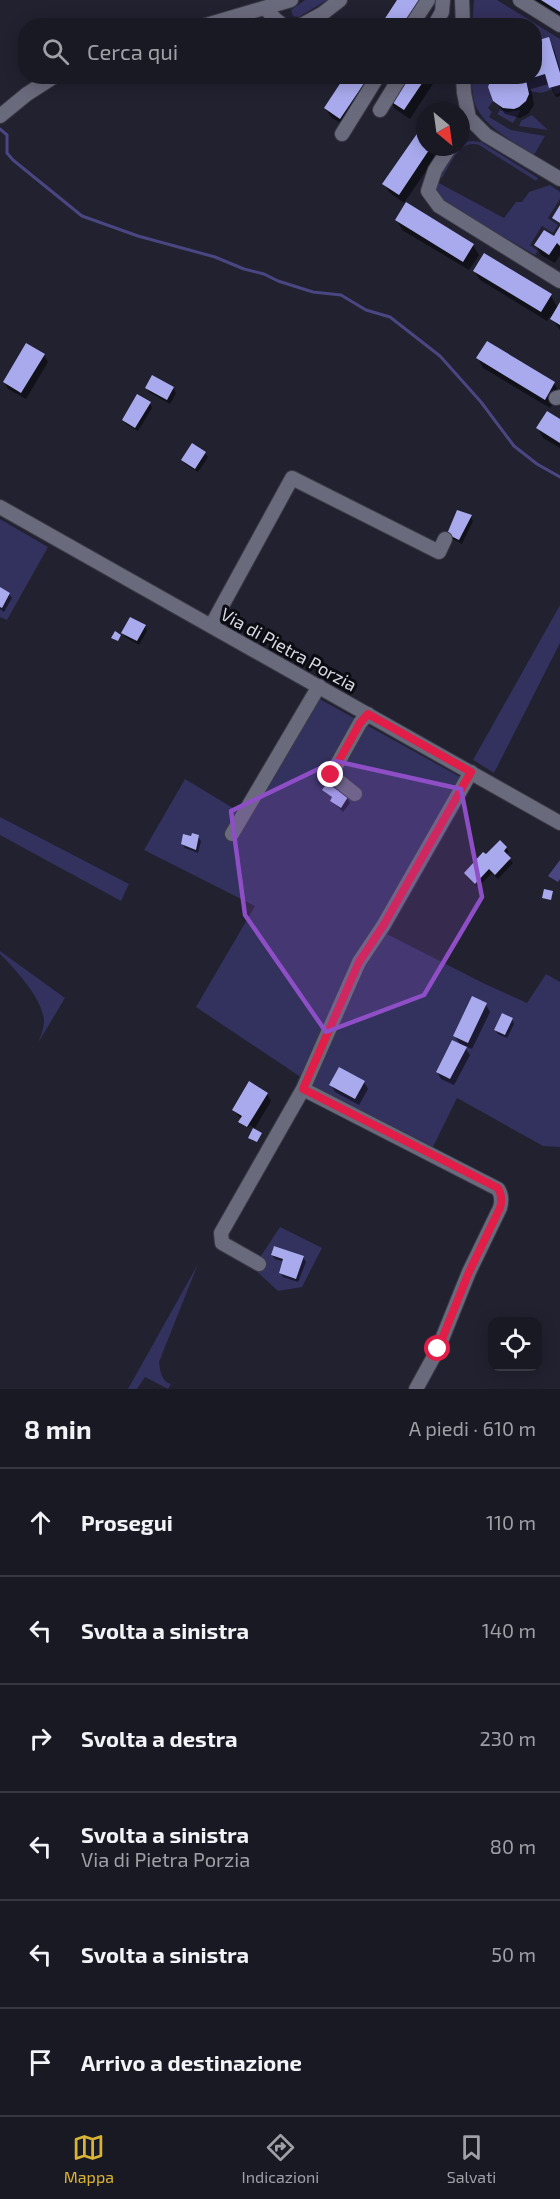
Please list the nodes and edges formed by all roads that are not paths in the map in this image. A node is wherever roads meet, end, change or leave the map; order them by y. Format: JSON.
{"nodes":[{"id":1,"x":291,"y":0,"type":"edge"},
{"id":2,"x":340,"y":0,"type":"edge"},
{"id":3,"x":428,"y":0,"type":"edge"},
{"id":4,"x":443,"y":0,"type":"edge"},
{"id":5,"x":463,"y":0,"type":"edge"},
{"id":6,"x":520,"y":0,"type":"edge"},
{"id":7,"x":266,"y":9,"type":"junction"},
{"id":8,"x":233,"y":18,"type":"edge"},
{"id":9,"x":273,"y":18,"type":"edge"},
{"id":10,"x":315,"y":18,"type":"edge"},
{"id":11,"x":416,"y":18,"type":"edge"},
{"id":12,"x":439,"y":18,"type":"edge"},
{"id":13,"x":463,"y":18,"type":"edge"},
{"id":14,"x":560,"y":25,"type":"edge"},
{"id":15,"x":43,"y":84,"type":"edge"},
{"id":16,"x":373,"y":84,"type":"edge"},
{"id":17,"x":396,"y":84,"type":"edge"},
{"id":18,"x":464,"y":84,"type":"edge"},
{"id":19,"x":466,"y":102,"type":"edge"},
{"id":20,"x":380,"y":110,"type":"dead end"},
{"id":21,"x":0,"y":116,"type":"edge"},
{"id":22,"x":470,"y":119,"type":"edge"},
{"id":23,"x":342,"y":134,"type":"dead end"},
{"id":24,"x":444,"y":156,"type":"edge"},
{"id":25,"x":560,"y":179,"type":"edge"},
{"id":26,"x":560,"y":281,"type":"edge"},
{"id":27,"x":0,"y":507,"type":"edge"},
{"id":28,"x":445,"y":539,"type":"dead end"},
{"id":29,"x":211,"y":626,"type":"junction"},
{"id":30,"x":319,"y":686,"type":"junction"},
{"id":31,"x":371,"y":716,"type":"junction"},
{"id":32,"x":468,"y":770,"type":"junction"},
{"id":33,"x":355,"y":794,"type":"dead end"},
{"id":34,"x":560,"y":823,"type":"edge"},
{"id":35,"x":232,"y":834,"type":"dead end"},
{"id":36,"x":303,"y":1089,"type":"junction"},
{"id":37,"x":259,"y":1264,"type":"dead end"},
{"id":38,"x":416,"y":1389,"type":"edge"}],
"edges":[{"from":1,"to":7,"type":"street"},
{"from":2,"to":10,"type":"street"},
{"from":3,"to":11,"type":"street"},
{"from":4,"to":12,"type":"street"},
{"from":5,"to":13,"type":"street"},
{"from":6,"to":14,"type":"street"},
{"from":7,"to":8,"type":"street"},
{"from":7,"to":9,"type":"street"},
{"from":15,"to":21,"type":"street"},
{"from":16,"to":23,"type":"street"},
{"from":17,"to":20,"type":"street"},
{"from":18,"to":19,"type":"street"},
{"from":22,"to":25,"type":"street"},
{"from":24,"to":26,"type":"street"},
{"from":27,"to":29,"type":"street","name":"Via di Pietra Porzia"},
{"from":28,"to":29,"type":"street"},
{"from":29,"to":30,"type":"street","name":"Via di Pietra Porzia"},
{"from":30,"to":31,"type":"street","name":"Via di Pietra Porzia"},
{"from":30,"to":35,"type":"street"},
{"from":31,"to":32,"type":"street","name":"Via di Pietra Porzia"},
{"from":31,"to":33,"type":"street"},
{"from":32,"to":34,"type":"street","name":"Via di Pietra Porzia"},
{"from":32,"to":36,"type":"street"},
{"from":36,"to":37,"type":"street"},
{"from":36,"to":38,"type":"street"}]}
